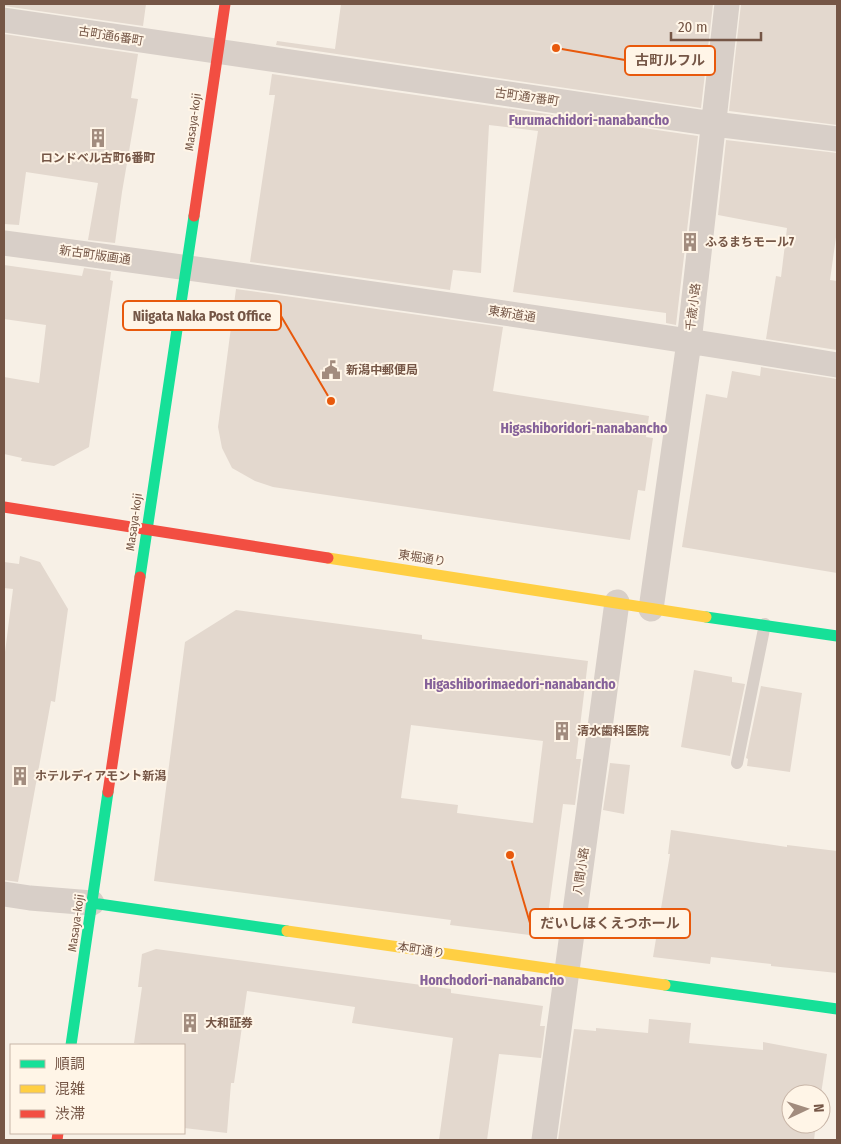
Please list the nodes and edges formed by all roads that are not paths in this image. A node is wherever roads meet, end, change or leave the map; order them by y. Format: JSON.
{"nodes":[{"id":1,"x":225,"y":4,"type":"edge"},
{"id":2,"x":727,"y":4,"type":"edge"},
{"id":3,"x":4,"y":20,"type":"edge"},
{"id":4,"x":218,"y":52,"type":"junction"},
{"id":5,"x":714,"y":124,"type":"junction"},
{"id":6,"x":837,"y":139,"type":"edge"},
{"id":7,"x":4,"y":243,"type":"edge"},
{"id":8,"x":186,"y":268,"type":"junction"},
{"id":9,"x":689,"y":342,"type":"junction"},
{"id":10,"x":837,"y":366,"type":"edge"},
{"id":11,"x":4,"y":507,"type":"edge"},
{"id":12,"x":147,"y":530,"type":"junction"},
{"id":13,"x":617,"y":602,"type":"junction"},
{"id":14,"x":651,"y":608,"type":"junction"},
{"id":15,"x":765,"y":624,"type":"junction"},
{"id":16,"x":837,"y":636,"type":"edge"},
{"id":17,"x":738,"y":763,"type":"dead end"},
{"id":18,"x":4,"y":894,"type":"edge"},
{"id":19,"x":92,"y":903,"type":"junction"},
{"id":20,"x":567,"y":970,"type":"junction"},
{"id":21,"x":837,"y":1009,"type":"edge"},
{"id":22,"x":71,"y":1044,"type":"edge"},
{"id":23,"x":544,"y":1140,"type":"edge"}],
"edges":[{"from":1,"to":4,"type":"main road","name":"Masaya-koji"},
{"from":2,"to":5,"type":"street","name":"千歳小路"},
{"from":3,"to":4,"type":"street","name":"古町通6番町"},
{"from":4,"to":5,"type":"street","name":"古町通7番町"},
{"from":4,"to":8,"type":"main road","name":"Masaya-koji"},
{"from":5,"to":6,"type":"street","name":"古町通7番町"},
{"from":5,"to":9,"type":"street","name":"千歳小路"},
{"from":7,"to":8,"type":"street","name":"新古町版画通"},
{"from":8,"to":9,"type":"street","name":"東新道通"},
{"from":8,"to":12,"type":"main road","name":"Masaya-koji"},
{"from":9,"to":10,"type":"street","name":"東新道通"},
{"from":9,"to":14,"type":"street","name":"千歳小路"},
{"from":11,"to":12,"type":"main road","name":"東堀通り"},
{"from":12,"to":13,"type":"main road","name":"東堀通り"},
{"from":12,"to":19,"type":"main road","name":"Masaya-koji"},
{"from":13,"to":14,"type":"main road","name":"東堀通り"},
{"from":13,"to":20,"type":"street","name":"八間小路"},
{"from":14,"to":15,"type":"main road","name":"東堀通り"},
{"from":15,"to":16,"type":"main road","name":"東堀通り"},
{"from":15,"to":17,"type":"lane"},
{"from":18,"to":19,"type":"street","name":"本町通り"},
{"from":19,"to":20,"type":"main road","name":"本町通り"},
{"from":19,"to":22,"type":"main road","name":"Masaya-koji"},
{"from":20,"to":21,"type":"main road","name":"本町通り"},
{"from":20,"to":23,"type":"street","name":"八間小路"}]}
